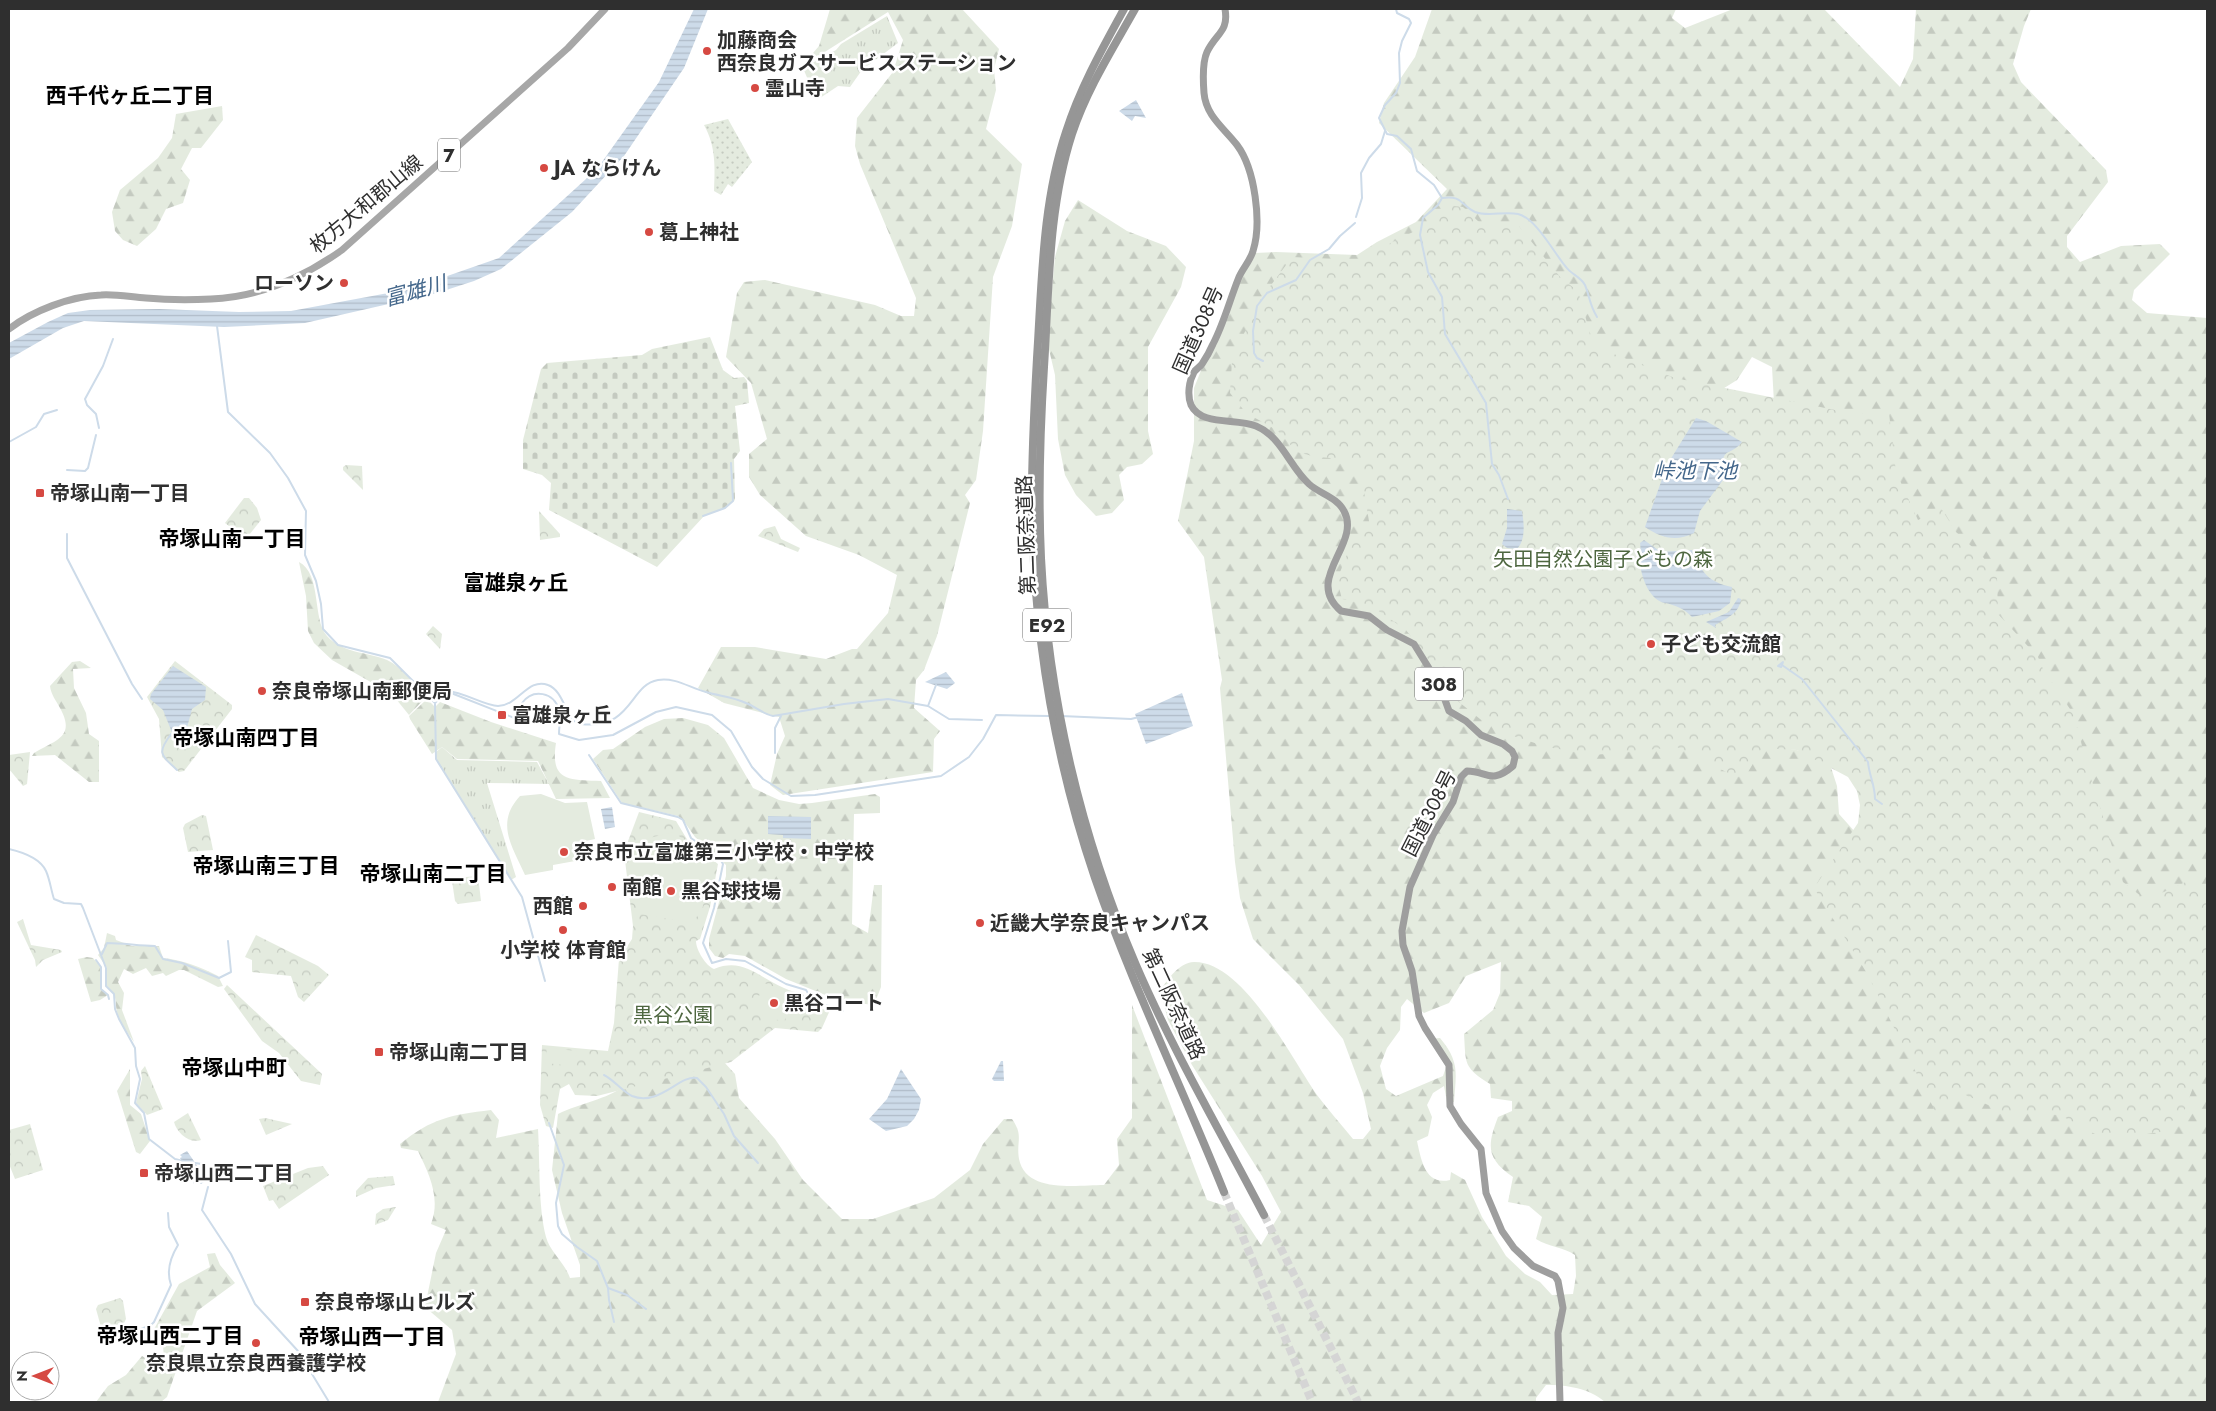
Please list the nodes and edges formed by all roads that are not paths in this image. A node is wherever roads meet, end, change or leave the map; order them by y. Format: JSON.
{"nodes":[{"id":1,"x":605,"y":9,"type":"edge"},
{"id":2,"x":1124,"y":9,"type":"edge"},
{"id":3,"x":1225,"y":9,"type":"edge"},
{"id":4,"x":1134,"y":10,"type":"edge"},
{"id":5,"x":9,"y":330,"type":"edge"},
{"id":6,"x":1224,"y":1192,"type":"tunnel mouth"},
{"id":7,"x":1264,"y":1214,"type":"tunnel mouth"},
{"id":8,"x":1560,"y":1402,"type":"edge"}],
"edges":[{"from":1,"to":5,"type":"main road","name":"枚方大和郡山線","number":"7"},
{"from":2,"to":6,"type":"highway","name":"第二阪奈道路","number":"E92"},
{"from":3,"to":8,"type":"highway","name":"国道308号","number":"308"},
{"from":4,"to":7,"type":"highway","name":"第二阪奈道路","number":"E92"}]}
